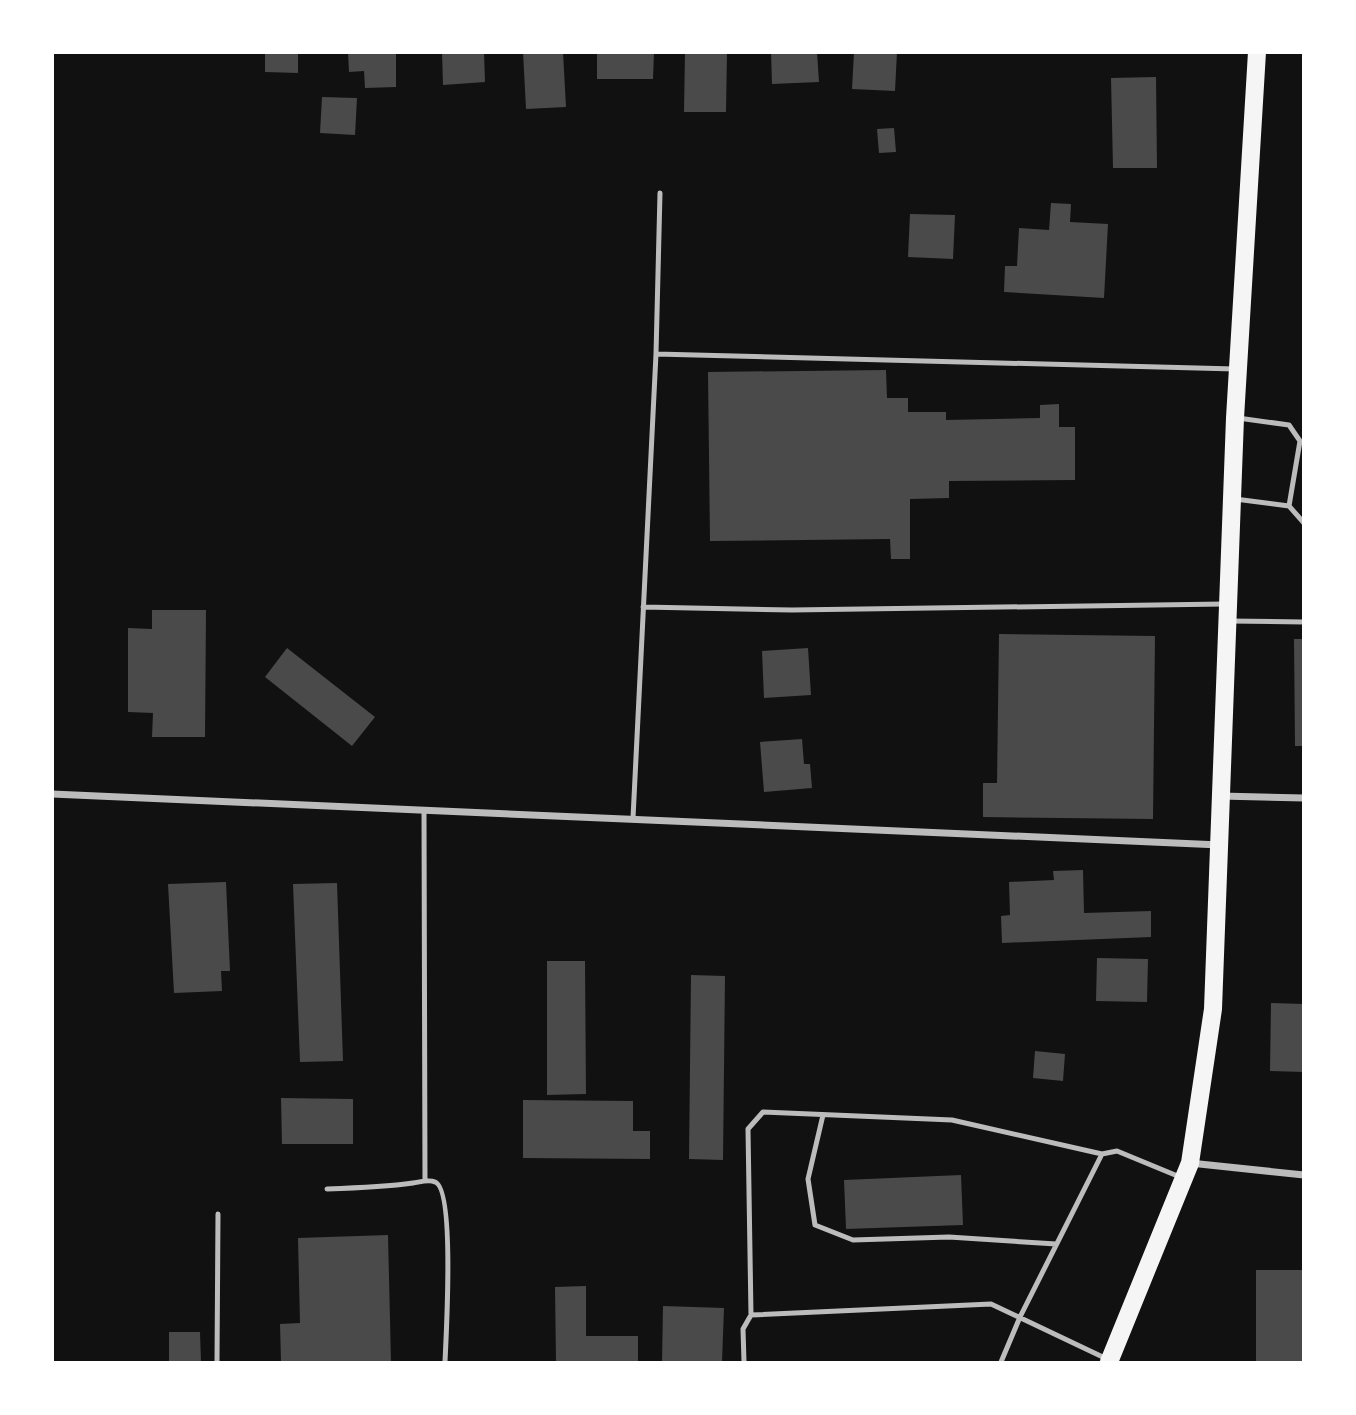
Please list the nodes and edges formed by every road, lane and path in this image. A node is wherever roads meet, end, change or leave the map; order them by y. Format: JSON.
{"nodes":[{"id":1,"x":1256,"y":52,"type":"edge"},
{"id":2,"x":660,"y":193,"type":"dead end"},
{"id":3,"x":656,"y":354,"type":"junction"},
{"id":4,"x":1238,"y":369,"type":"junction"},
{"id":5,"x":1235,"y":418,"type":"junction"},
{"id":6,"x":1302,"y":441,"type":"edge"},
{"id":7,"x":1232,"y":499,"type":"junction"},
{"id":8,"x":1289,"y":506,"type":"junction"},
{"id":9,"x":1304,"y":523,"type":"edge"},
{"id":10,"x":643,"y":607,"type":"junction"},
{"id":11,"x":1226,"y":612,"type":"junction"},
{"id":12,"x":1304,"y":621,"type":"edge"},
{"id":13,"x":52,"y":794,"type":"edge"},
{"id":14,"x":1220,"y":796,"type":"junction"},
{"id":15,"x":1304,"y":798,"type":"edge"},
{"id":16,"x":424,"y":811,"type":"junction"},
{"id":17,"x":633,"y":818,"type":"junction"},
{"id":18,"x":1220,"y":845,"type":"junction"},
{"id":19,"x":823,"y":1115,"type":"junction"},
{"id":20,"x":1102,"y":1154,"type":"junction"},
{"id":21,"x":1187,"y":1171,"type":"junction"},
{"id":22,"x":1304,"y":1175,"type":"edge"},
{"id":23,"x":425,"y":1181,"type":"junction"},
{"id":24,"x":327,"y":1189,"type":"dead end"},
{"id":25,"x":218,"y":1214,"type":"dead end"},
{"id":26,"x":1056,"y":1244,"type":"junction"},
{"id":27,"x":751,"y":1315,"type":"junction"},
{"id":28,"x":1020,"y":1317,"type":"junction"},
{"id":29,"x":1109,"y":1361,"type":"edge"},
{"id":30,"x":217,"y":1363,"type":"edge"},
{"id":31,"x":445,"y":1363,"type":"edge"},
{"id":32,"x":744,"y":1363,"type":"edge"},
{"id":33,"x":1001,"y":1363,"type":"edge"}],
"edges":[{"from":1,"to":4,"type":"main road"},
{"from":2,"to":3,"type":"lane"},
{"from":3,"to":4,"type":"lane"},
{"from":3,"to":10,"type":"lane"},
{"from":4,"to":5,"type":"main road"},
{"from":5,"to":6,"type":"lane"},
{"from":5,"to":7,"type":"main road"},
{"from":6,"to":8,"type":"lane"},
{"from":7,"to":8,"type":"lane"},
{"from":7,"to":11,"type":"main road"},
{"from":8,"to":9,"type":"lane"},
{"from":10,"to":11,"type":"lane"},
{"from":10,"to":17,"type":"lane"},
{"from":11,"to":12,"type":"lane"},
{"from":11,"to":14,"type":"main road"},
{"from":13,"to":16,"type":"street"},
{"from":14,"to":15,"type":"street"},
{"from":14,"to":18,"type":"main road"},
{"from":16,"to":17,"type":"street"},
{"from":16,"to":23,"type":"lane"},
{"from":17,"to":18,"type":"street"},
{"from":18,"to":21,"type":"main road"},
{"from":19,"to":20,"type":"lane"},
{"from":19,"to":26,"type":"lane"},
{"from":19,"to":27,"type":"lane"},
{"from":20,"to":21,"type":"lane"},
{"from":20,"to":26,"type":"lane"},
{"from":21,"to":22,"type":"street"},
{"from":21,"to":29,"type":"main road"},
{"from":23,"to":24,"type":"lane"},
{"from":23,"to":31,"type":"lane"},
{"from":25,"to":30,"type":"lane"},
{"from":26,"to":28,"type":"lane"},
{"from":27,"to":28,"type":"lane"},
{"from":27,"to":32,"type":"lane"},
{"from":28,"to":29,"type":"lane"},
{"from":28,"to":33,"type":"lane"}]}
